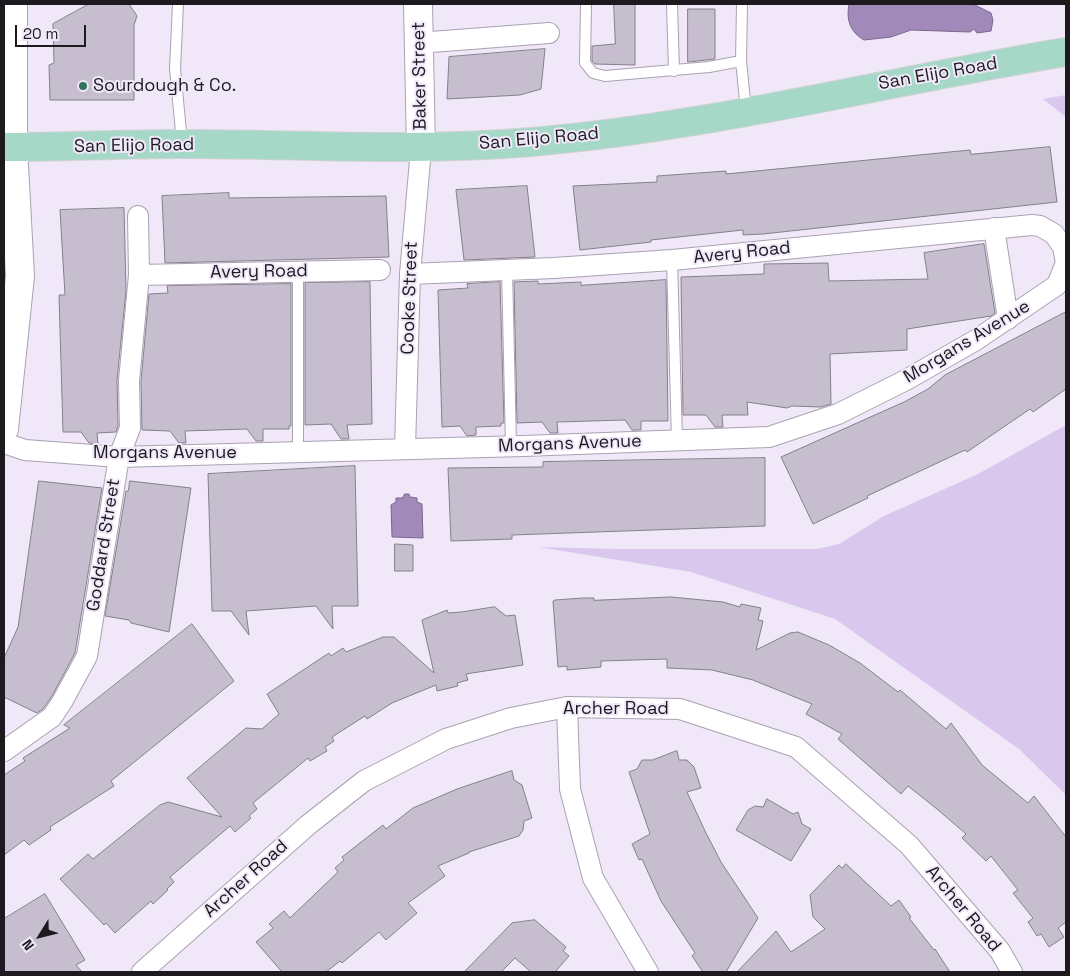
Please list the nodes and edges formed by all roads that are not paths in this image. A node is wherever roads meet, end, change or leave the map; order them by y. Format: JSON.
{"nodes":[{"id":1,"x":13,"y":4,"type":"edge"},
{"id":2,"x":178,"y":4,"type":"edge"},
{"id":3,"x":418,"y":4,"type":"edge"},
{"id":4,"x":586,"y":4,"type":"edge"},
{"id":5,"x":672,"y":4,"type":"edge"},
{"id":6,"x":742,"y":4,"type":"edge"},
{"id":7,"x":549,"y":33,"type":"dead end"},
{"id":8,"x":418,"y":43,"type":"junction"},
{"id":9,"x":1066,"y":52,"type":"edge"},
{"id":10,"x":741,"y":61,"type":"junction"},
{"id":11,"x":674,"y":71,"type":"junction"},
{"id":12,"x":746,"y":111,"type":"junction"},
{"id":13,"x":182,"y":144,"type":"junction"},
{"id":14,"x":8,"y":147,"type":"edge"},
{"id":15,"x":421,"y":148,"type":"junction"},
{"id":16,"x":138,"y":216,"type":"dead end"},
{"id":17,"x":994,"y":228,"type":"junction"},
{"id":18,"x":1063,"y":247,"type":"joint"},
{"id":19,"x":672,"y":260,"type":"junction"},
{"id":20,"x":380,"y":270,"type":"dead end"},
{"id":21,"x":507,"y":270,"type":"junction"},
{"id":22,"x":298,"y":272,"type":"junction"},
{"id":23,"x":410,"y":274,"type":"junction"},
{"id":24,"x":139,"y":275,"type":"junction"},
{"id":25,"x":1008,"y":319,"type":"junction"},
{"id":26,"x":4,"y":429,"type":"edge"},
{"id":27,"x":677,"y":441,"type":"junction"},
{"id":28,"x":4,"y":443,"type":"edge"},
{"id":29,"x":512,"y":446,"type":"junction"},
{"id":30,"x":406,"y":449,"type":"junction"},
{"id":31,"x":298,"y":451,"type":"junction"},
{"id":32,"x":119,"y":456,"type":"junction"},
{"id":33,"x":566,"y":707,"type":"junction"},
{"id":34,"x":4,"y":751,"type":"edge"},
{"id":35,"x":640,"y":969,"type":"edge"},
{"id":36,"x":142,"y":972,"type":"edge"},
{"id":37,"x":1012,"y":972,"type":"edge"}],
"edges":[{"from":1,"to":14,"type":"street"},
{"from":2,"to":13,"type":"lane"},
{"from":3,"to":8,"type":"street","name":"Baker Street"},
{"from":4,"to":11,"type":"lane"},
{"from":5,"to":11,"type":"lane"},
{"from":6,"to":10,"type":"lane"},
{"from":7,"to":8,"type":"street"},
{"from":8,"to":15,"type":"street","name":"Baker Street"},
{"from":9,"to":12,"type":"main road","name":"San Elijo Road"},
{"from":10,"to":11,"type":"lane"},
{"from":10,"to":12,"type":"lane"},
{"from":12,"to":15,"type":"main road","name":"San Elijo Road"},
{"from":13,"to":14,"type":"main road","name":"San Elijo Road"},
{"from":13,"to":15,"type":"main road","name":"San Elijo Road"},
{"from":14,"to":26,"type":"street"},
{"from":15,"to":23,"type":"street","name":"Cooke Street"},
{"from":16,"to":24,"type":"street","name":"Goddard Street"},
{"from":17,"to":18,"type":"street","name":"Avery Road"},
{"from":17,"to":19,"type":"street","name":"Avery Road"},
{"from":17,"to":25,"type":"street"},
{"from":18,"to":25,"type":"street","name":"Morgans Avenue"},
{"from":19,"to":21,"type":"street","name":"Avery Road"},
{"from":19,"to":27,"type":"lane"},
{"from":20,"to":22,"type":"street","name":"Avery Road"},
{"from":21,"to":23,"type":"street","name":"Avery Road"},
{"from":21,"to":29,"type":"lane"},
{"from":22,"to":24,"type":"street","name":"Avery Road"},
{"from":22,"to":31,"type":"lane"},
{"from":23,"to":30,"type":"street","name":"Cooke Street"},
{"from":24,"to":32,"type":"street","name":"Goddard Street"},
{"from":25,"to":27,"type":"street","name":"Morgans Avenue"},
{"from":27,"to":29,"type":"street","name":"Morgans Avenue"},
{"from":28,"to":32,"type":"street","name":"Morgans Avenue"},
{"from":29,"to":30,"type":"street","name":"Morgans Avenue"},
{"from":30,"to":31,"type":"street","name":"Morgans Avenue"},
{"from":31,"to":32,"type":"street","name":"Morgans Avenue"},
{"from":32,"to":34,"type":"street","name":"Goddard Street"},
{"from":33,"to":35,"type":"street"},
{"from":33,"to":36,"type":"street","name":"Archer Road"},
{"from":33,"to":37,"type":"street","name":"Archer Road"}]}
